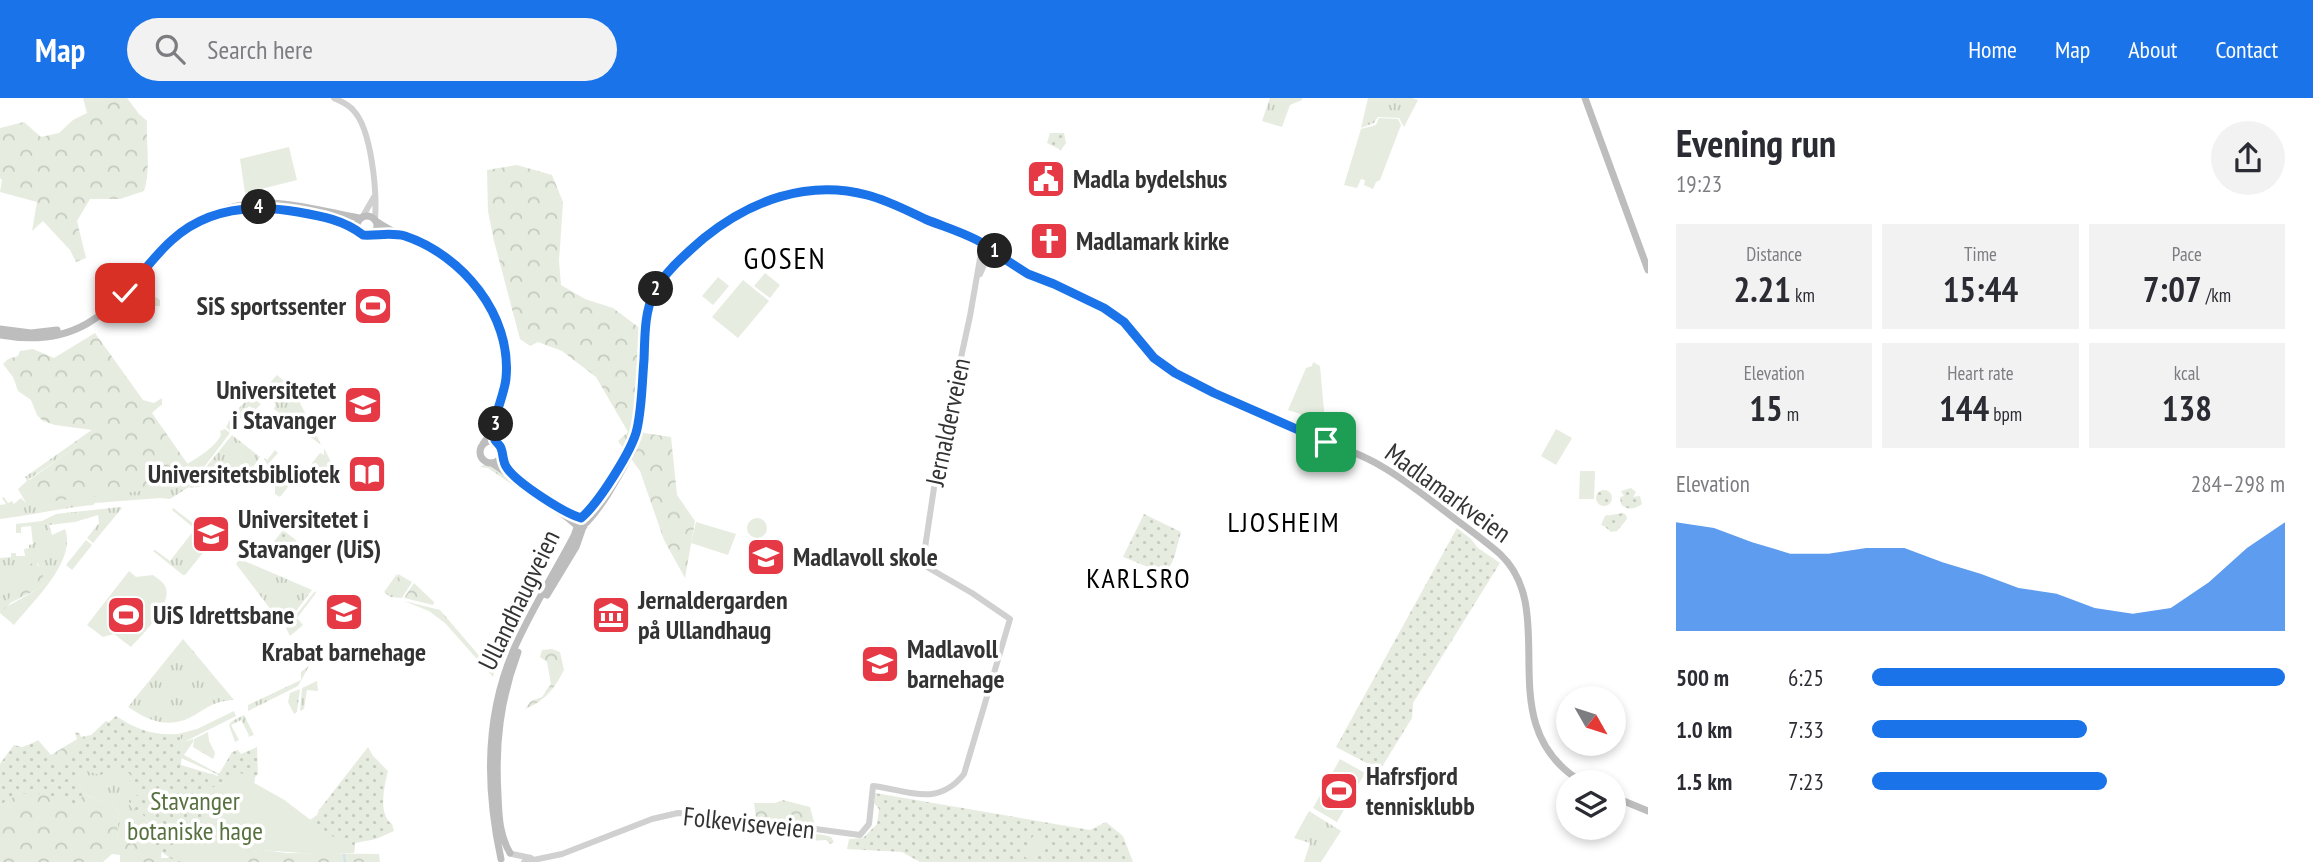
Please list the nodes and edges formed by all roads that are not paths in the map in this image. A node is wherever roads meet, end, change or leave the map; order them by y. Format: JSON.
{"nodes":[{"id":1,"x":334,"y":98,"type":"edge"},
{"id":2,"x":1585,"y":98,"type":"edge"},
{"id":3,"x":374,"y":195,"type":"junction"},
{"id":4,"x":212,"y":215,"type":"junction"},
{"id":5,"x":361,"y":217,"type":"junction"},
{"id":6,"x":375,"y":220,"type":"junction"},
{"id":7,"x":358,"y":230,"type":"junction"},
{"id":8,"x":373,"y":234,"type":"junction"},
{"id":9,"x":402,"y":235,"type":"junction"},
{"id":10,"x":986,"y":252,"type":"junction"},
{"id":11,"x":1648,"y":270,"type":"edge"},
{"id":12,"x":0,"y":332,"type":"edge"},
{"id":13,"x":496,"y":418,"type":"junction"},
{"id":14,"x":496,"y":442,"type":"junction"},
{"id":15,"x":483,"y":444,"type":"junction"},
{"id":16,"x":502,"y":455,"type":"junction"},
{"id":17,"x":492,"y":463,"type":"junction"},
{"id":18,"x":516,"y":480,"type":"junction"},
{"id":19,"x":580,"y":523,"type":"junction"},
{"id":20,"x":1563,"y":770,"type":"edge"},
{"id":21,"x":922,"y":795,"type":"joint"},
{"id":22,"x":1626,"y":802,"type":"edge"},
{"id":23,"x":1648,"y":809,"type":"edge"},
{"id":24,"x":512,"y":856,"type":"edge"},
{"id":25,"x":543,"y":859,"type":"junction"},
{"id":26,"x":501,"y":861,"type":"edge"},
{"id":27,"x":524,"y":862,"type":"edge"}],
"edges":[{"from":1,"to":3,"type":"street"},
{"from":2,"to":11,"type":"main road"},
{"from":3,"to":5,"type":"street"},
{"from":3,"to":6,"type":"street"},
{"from":4,"to":5,"type":"main road"},
{"from":4,"to":7,"type":"main road"},
{"from":4,"to":12,"type":"main road"},
{"from":5,"to":6,"type":"main road"},
{"from":5,"to":7,"type":"main road"},
{"from":6,"to":8,"type":"main road"},
{"from":6,"to":9,"type":"main road"},
{"from":7,"to":8,"type":"main road"},
{"from":8,"to":9,"type":"main road"},
{"from":9,"to":13,"type":"main road"},
{"from":10,"to":19,"type":"main road","name":"Madlamarkveien"},
{"from":10,"to":20,"type":"main road","name":"Madlamarkveien"},
{"from":10,"to":21,"type":"street","name":"Jernalderveien"},
{"from":13,"to":14,"type":"main road"},
{"from":13,"to":15,"type":"main road"},
{"from":14,"to":15,"type":"main road"},
{"from":14,"to":16,"type":"main road"},
{"from":15,"to":17,"type":"main road"},
{"from":16,"to":17,"type":"main road"},
{"from":16,"to":18,"type":"main road"},
{"from":17,"to":18,"type":"main road"},
{"from":18,"to":19,"type":"main road"},
{"from":19,"to":24,"type":"main road","name":"Ullandhaugveien"},
{"from":19,"to":26,"type":"main road","name":"Ullandhaugveien"},
{"from":21,"to":25,"type":"street","name":"Folkeviseveien"},
{"from":22,"to":23,"type":"main road"},
{"from":24,"to":25,"type":"street","name":"Folkeviseveien"},
{"from":24,"to":26,"type":"main road"},
{"from":25,"to":27,"type":"street","name":"Folkeviseveien"}]}
